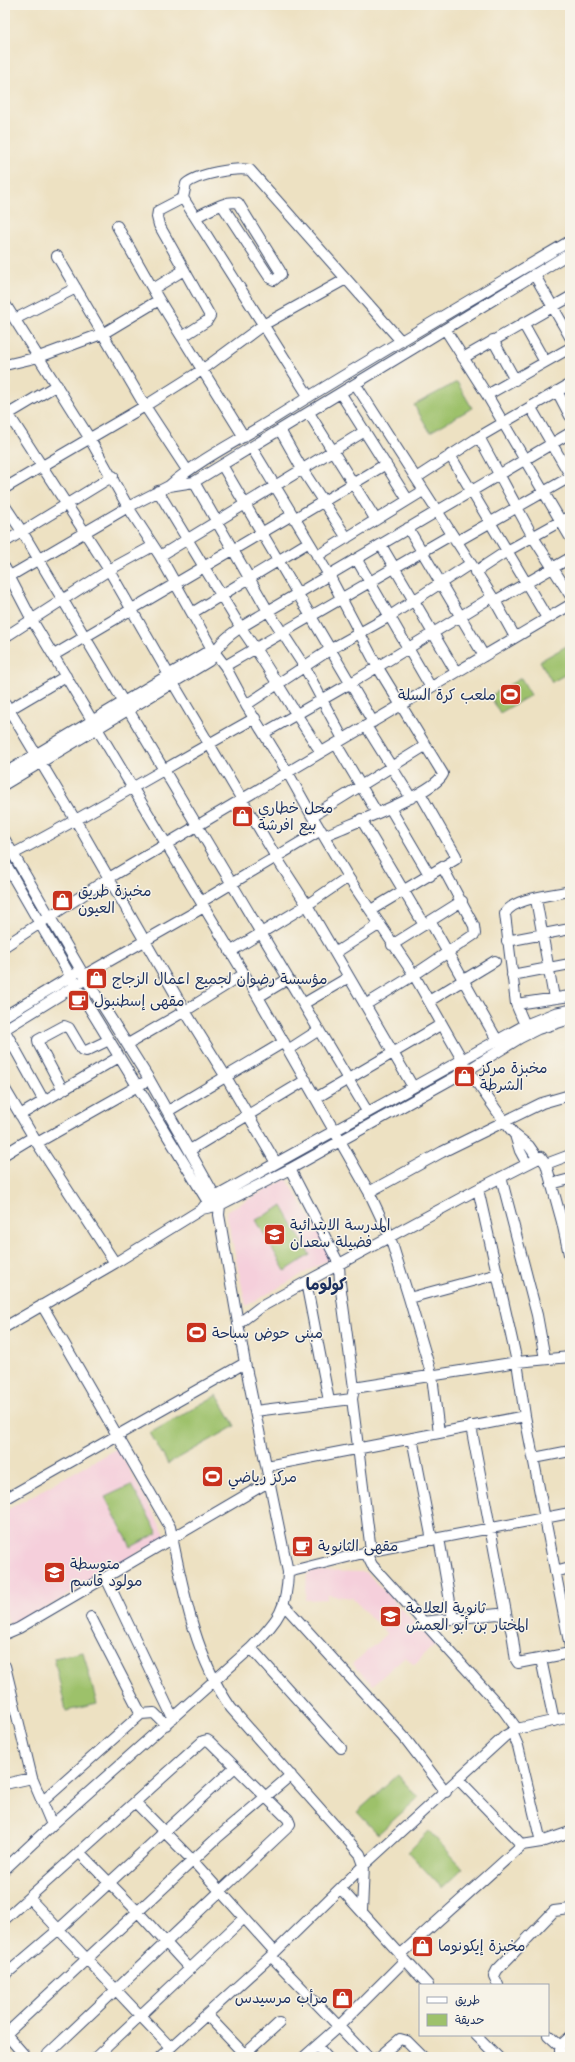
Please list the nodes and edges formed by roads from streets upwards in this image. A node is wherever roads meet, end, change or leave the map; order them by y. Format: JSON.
{"nodes":[{"id":1,"x":183,"y":198,"type":"junction"},
{"id":2,"x":222,"y":205,"type":"junction"},
{"id":3,"x":195,"y":217,"type":"junction"},
{"id":4,"x":118,"y":226,"type":"dead end"},
{"id":5,"x":570,"y":241,"type":"edge"},
{"id":6,"x":570,"y":253,"type":"edge"},
{"id":7,"x":56,"y":256,"type":"dead end"},
{"id":8,"x":184,"y":270,"type":"junction"},
{"id":9,"x":534,"y":274,"type":"junction"},
{"id":10,"x":346,"y":279,"type":"junction"},
{"id":11,"x":76,"y":288,"type":"junction"},
{"id":12,"x":153,"y":289,"type":"junction"},
{"id":13,"x":570,"y":297,"type":"edge"},
{"id":14,"x":159,"y":300,"type":"junction"},
{"id":15,"x":5,"y":304,"type":"edge"},
{"id":16,"x":552,"y":307,"type":"junction"},
{"id":17,"x":15,"y":319,"type":"junction"},
{"id":18,"x":523,"y":323,"type":"junction"},
{"id":19,"x":263,"y":325,"type":"junction"},
{"id":20,"x":446,"y":329,"type":"junction"},
{"id":21,"x":104,"y":333,"type":"junction"},
{"id":22,"x":182,"y":337,"type":"junction"},
{"id":23,"x":570,"y":337,"type":"edge"},
{"id":24,"x":493,"y":340,"type":"junction"},
{"id":25,"x":401,"y":341,"type":"junction"},
{"id":26,"x":570,"y":348,"type":"edge"},
{"id":27,"x":39,"y":357,"type":"junction"},
{"id":28,"x":463,"y":358,"type":"junction"},
{"id":29,"x":546,"y":362,"type":"junction"},
{"id":30,"x":5,"y":365,"type":"edge"},
{"id":31,"x":202,"y":370,"type":"junction"},
{"id":32,"x":515,"y":380,"type":"junction"},
{"id":33,"x":570,"y":384,"type":"edge"},
{"id":34,"x":57,"y":385,"type":"junction"},
{"id":35,"x":356,"y":385,"type":"junction"},
{"id":36,"x":557,"y":391,"type":"junction"},
{"id":37,"x":341,"y":394,"type":"junction"},
{"id":38,"x":487,"y":395,"type":"junction"},
{"id":39,"x":309,"y":397,"type":"junction"},
{"id":40,"x":145,"y":406,"type":"junction"},
{"id":41,"x":531,"y":408,"type":"junction"},
{"id":42,"x":6,"y":413,"type":"edge"},
{"id":43,"x":309,"y":413,"type":"junction"},
{"id":44,"x":570,"y":416,"type":"edge"},
{"id":45,"x":504,"y":423,"type":"junction"},
{"id":46,"x":280,"y":430,"type":"junction"},
{"id":47,"x":365,"y":431,"type":"junction"},
{"id":48,"x":570,"y":433,"type":"edge"},
{"id":49,"x":244,"y":437,"type":"junction"},
{"id":50,"x":478,"y":437,"type":"junction"},
{"id":51,"x":90,"y":439,"type":"junction"},
{"id":52,"x":553,"y":445,"type":"junction"},
{"id":53,"x":252,"y":448,"type":"junction"},
{"id":54,"x":333,"y":452,"type":"junction"},
{"id":55,"x":450,"y":455,"type":"junction"},
{"id":56,"x":525,"y":461,"type":"junction"},
{"id":57,"x":386,"y":464,"type":"junction"},
{"id":58,"x":222,"y":465,"type":"junction"},
{"id":59,"x":41,"y":467,"type":"junction"},
{"id":60,"x":302,"y":469,"type":"junction"},
{"id":61,"x":187,"y":470,"type":"junction"},
{"id":62,"x":500,"y":475,"type":"junction"},
{"id":63,"x":112,"y":476,"type":"junction"},
{"id":64,"x":570,"y":476,"type":"edge"},
{"id":65,"x":416,"y":478,"type":"junction"},
{"id":66,"x":194,"y":482,"type":"junction"},
{"id":67,"x":353,"y":484,"type":"junction"},
{"id":68,"x":169,"y":486,"type":"junction"},
{"id":69,"x":274,"y":486,"type":"junction"},
{"id":70,"x":5,"y":488,"type":"edge"},
{"id":71,"x":158,"y":491,"type":"junction"},
{"id":72,"x":423,"y":491,"type":"junction"},
{"id":73,"x":472,"y":491,"type":"junction"},
{"id":74,"x":543,"y":492,"type":"junction"},
{"id":75,"x":408,"y":500,"type":"junction"},
{"id":76,"x":322,"y":501,"type":"junction"},
{"id":77,"x":244,"y":504,"type":"junction"},
{"id":78,"x":66,"y":505,"type":"junction"},
{"id":79,"x":5,"y":506,"type":"edge"},
{"id":80,"x":128,"y":507,"type":"junction"},
{"id":81,"x":517,"y":508,"type":"junction"},
{"id":82,"x":437,"y":513,"type":"junction"},
{"id":83,"x":570,"y":516,"type":"edge"},
{"id":84,"x":293,"y":517,"type":"junction"},
{"id":85,"x":376,"y":520,"type":"junction"},
{"id":86,"x":215,"y":521,"type":"junction"},
{"id":87,"x":561,"y":521,"type":"junction"},
{"id":88,"x":490,"y":523,"type":"junction"},
{"id":89,"x":408,"y":528,"type":"junction"},
{"id":90,"x":85,"y":532,"type":"junction"},
{"id":91,"x":23,"y":533,"type":"junction"},
{"id":92,"x":262,"y":534,"type":"junction"},
{"id":93,"x":533,"y":537,"type":"junction"},
{"id":94,"x":570,"y":537,"type":"edge"},
{"id":95,"x":347,"y":538,"type":"junction"},
{"id":96,"x":454,"y":538,"type":"junction"},
{"id":97,"x":189,"y":540,"type":"junction"},
{"id":98,"x":5,"y":542,"type":"edge"},
{"id":99,"x":309,"y":542,"type":"junction"},
{"id":100,"x":381,"y":545,"type":"junction"},
{"id":101,"x":153,"y":546,"type":"junction"},
{"id":102,"x":235,"y":551,"type":"junction"},
{"id":103,"x":422,"y":551,"type":"junction"},
{"id":104,"x":507,"y":551,"type":"junction"},
{"id":105,"x":160,"y":556,"type":"junction"},
{"id":106,"x":317,"y":556,"type":"junction"},
{"id":107,"x":570,"y":558,"type":"edge"},
{"id":108,"x":38,"y":560,"type":"junction"},
{"id":109,"x":357,"y":560,"type":"junction"},
{"id":110,"x":278,"y":562,"type":"junction"},
{"id":111,"x":206,"y":567,"type":"junction"},
{"id":112,"x":393,"y":567,"type":"junction"},
{"id":113,"x":473,"y":568,"type":"junction"},
{"id":114,"x":553,"y":568,"type":"junction"},
{"id":115,"x":109,"y":570,"type":"junction"},
{"id":116,"x":7,"y":575,"type":"edge"},
{"id":117,"x":329,"y":575,"type":"junction"},
{"id":118,"x":250,"y":579,"type":"junction"},
{"id":119,"x":369,"y":581,"type":"junction"},
{"id":120,"x":175,"y":583,"type":"junction"},
{"id":121,"x":440,"y":583,"type":"junction"},
{"id":122,"x":526,"y":584,"type":"junction"},
{"id":123,"x":298,"y":594,"type":"junction"},
{"id":124,"x":222,"y":595,"type":"junction"},
{"id":125,"x":570,"y":595,"type":"edge"},
{"id":126,"x":341,"y":598,"type":"junction"},
{"id":127,"x":493,"y":599,"type":"junction"},
{"id":128,"x":62,"y":601,"type":"junction"},
{"id":129,"x":413,"y":601,"type":"junction"},
{"id":130,"x":570,"y":605,"type":"edge"},
{"id":131,"x":132,"y":608,"type":"junction"},
{"id":132,"x":268,"y":611,"type":"junction"},
{"id":133,"x":192,"y":613,"type":"junction"},
{"id":134,"x":312,"y":616,"type":"junction"},
{"id":135,"x":390,"y":616,"type":"junction"},
{"id":136,"x":462,"y":616,"type":"junction"},
{"id":137,"x":547,"y":618,"type":"junction"},
{"id":138,"x":32,"y":620,"type":"junction"},
{"id":139,"x":241,"y":628,"type":"junction"},
{"id":140,"x":283,"y":632,"type":"junction"},
{"id":141,"x":433,"y":633,"type":"junction"},
{"id":142,"x":359,"y":634,"type":"junction"},
{"id":143,"x":84,"y":636,"type":"junction"},
{"id":144,"x":5,"y":637,"type":"edge"},
{"id":145,"x":515,"y":637,"type":"junction"},
{"id":146,"x":408,"y":647,"type":"junction"},
{"id":147,"x":256,"y":648,"type":"junction"},
{"id":148,"x":331,"y":649,"type":"junction"},
{"id":149,"x":215,"y":651,"type":"junction"},
{"id":150,"x":54,"y":655,"type":"junction"},
{"id":151,"x":484,"y":656,"type":"junction"},
{"id":152,"x":225,"y":666,"type":"junction"},
{"id":153,"x":304,"y":666,"type":"junction"},
{"id":154,"x":377,"y":666,"type":"junction"},
{"id":155,"x":456,"y":672,"type":"junction"},
{"id":156,"x":66,"y":676,"type":"junction"},
{"id":157,"x":171,"y":679,"type":"junction"},
{"id":158,"x":351,"y":683,"type":"junction"},
{"id":159,"x":277,"y":684,"type":"junction"},
{"id":160,"x":430,"y":686,"type":"junction"},
{"id":161,"x":322,"y":698,"type":"junction"},
{"id":162,"x":246,"y":704,"type":"junction"},
{"id":163,"x":401,"y":705,"type":"junction"},
{"id":164,"x":125,"y":706,"type":"junction"},
{"id":165,"x":6,"y":708,"type":"edge"},
{"id":166,"x":296,"y":715,"type":"junction"},
{"id":167,"x":255,"y":718,"type":"junction"},
{"id":168,"x":94,"y":724,"type":"junction"},
{"id":169,"x":370,"y":724,"type":"junction"},
{"id":170,"x":264,"y":733,"type":"junction"},
{"id":171,"x":340,"y":741,"type":"junction"},
{"id":172,"x":210,"y":743,"type":"junction"},
{"id":173,"x":426,"y":746,"type":"junction"},
{"id":174,"x":321,"y":752,"type":"junction"},
{"id":175,"x":38,"y":758,"type":"junction"},
{"id":176,"x":393,"y":767,"type":"junction"},
{"id":177,"x":164,"y":769,"type":"junction"},
{"id":178,"x":5,"y":773,"type":"edge"},
{"id":179,"x":288,"y":773,"type":"junction"},
{"id":180,"x":5,"y":784,"type":"edge"},
{"id":181,"x":361,"y":786,"type":"junction"},
{"id":182,"x":132,"y":787,"type":"junction"},
{"id":183,"x":416,"y":795,"type":"junction"},
{"id":184,"x":243,"y":799,"type":"junction"},
{"id":185,"x":390,"y":808,"type":"junction"},
{"id":186,"x":377,"y":813,"type":"junction"},
{"id":187,"x":312,"y":816,"type":"junction"},
{"id":188,"x":361,"y":819,"type":"junction"},
{"id":189,"x":76,"y":820,"type":"junction"},
{"id":190,"x":197,"y":826,"type":"junction"},
{"id":191,"x":322,"y":833,"type":"junction"},
{"id":192,"x":5,"y":840,"type":"edge"},
{"id":193,"x":165,"y":844,"type":"junction"},
{"id":194,"x":13,"y":854,"type":"junction"},
{"id":195,"x":276,"y":857,"type":"junction"},
{"id":196,"x":5,"y":863,"type":"edge"},
{"id":197,"x":443,"y":868,"type":"junction"},
{"id":198,"x":430,"y":876,"type":"junction"},
{"id":199,"x":348,"y":877,"type":"junction"},
{"id":200,"x":109,"y":878,"type":"junction"},
{"id":201,"x":231,"y":883,"type":"junction"},
{"id":202,"x":570,"y":891,"type":"edge"},
{"id":203,"x":403,"y":892,"type":"junction"},
{"id":204,"x":536,"y":899,"type":"junction"},
{"id":205,"x":462,"y":902,"type":"junction"},
{"id":206,"x":202,"y":905,"type":"junction"},
{"id":207,"x":307,"y":905,"type":"junction"},
{"id":208,"x":371,"y":910,"type":"junction"},
{"id":209,"x":50,"y":915,"type":"junction"},
{"id":210,"x":40,"y":923,"type":"junction"},
{"id":211,"x":427,"y":923,"type":"junction"},
{"id":212,"x":380,"y":924,"type":"junction"},
{"id":213,"x":570,"y":929,"type":"edge"},
{"id":214,"x":261,"y":933,"type":"junction"},
{"id":215,"x":542,"y":933,"type":"junction"},
{"id":216,"x":145,"y":940,"type":"junction"},
{"id":217,"x":507,"y":941,"type":"junction"},
{"id":218,"x":392,"y":944,"type":"junction"},
{"id":219,"x":5,"y":946,"type":"edge"},
{"id":220,"x":230,"y":952,"type":"junction"},
{"id":221,"x":448,"y":952,"type":"junction"},
{"id":222,"x":335,"y":953,"type":"junction"},
{"id":223,"x":494,"y":961,"type":"dead end"},
{"id":224,"x":570,"y":964,"type":"edge"},
{"id":225,"x":549,"y":968,"type":"junction"},
{"id":226,"x":86,"y":974,"type":"junction"},
{"id":227,"x":244,"y":974,"type":"junction"},
{"id":228,"x":512,"y":975,"type":"junction"},
{"id":229,"x":71,"y":976,"type":"junction"},
{"id":230,"x":414,"y":976,"type":"junction"},
{"id":231,"x":349,"y":977,"type":"junction"},
{"id":232,"x":288,"y":979,"type":"junction"},
{"id":233,"x":464,"y":980,"type":"junction"},
{"id":234,"x":76,"y":986,"type":"junction"},
{"id":235,"x":570,"y":996,"type":"edge"},
{"id":236,"x":258,"y":997,"type":"junction"},
{"id":237,"x":554,"y":998,"type":"junction"},
{"id":238,"x":428,"y":1001,"type":"junction"},
{"id":239,"x":303,"y":1004,"type":"junction"},
{"id":240,"x":516,"y":1004,"type":"junction"},
{"id":241,"x":365,"y":1005,"type":"junction"},
{"id":242,"x":570,"y":1010,"type":"edge"},
{"id":243,"x":185,"y":1011,"type":"junction"},
{"id":244,"x":5,"y":1016,"type":"edge"},
{"id":245,"x":570,"y":1019,"type":"edge"},
{"id":246,"x":442,"y":1024,"type":"junction"},
{"id":247,"x":525,"y":1025,"type":"junction"},
{"id":248,"x":5,"y":1030,"type":"edge"},
{"id":249,"x":319,"y":1030,"type":"junction"},
{"id":250,"x":109,"y":1040,"type":"junction"},
{"id":251,"x":497,"y":1040,"type":"junction"},
{"id":252,"x":128,"y":1044,"type":"junction"},
{"id":253,"x":286,"y":1046,"type":"junction"},
{"id":254,"x":394,"y":1054,"type":"junction"},
{"id":255,"x":119,"y":1057,"type":"junction"},
{"id":256,"x":462,"y":1060,"type":"junction"},
{"id":257,"x":468,"y":1070,"type":"junction"},
{"id":258,"x":226,"y":1077,"type":"junction"},
{"id":259,"x":149,"y":1079,"type":"junction"},
{"id":260,"x":306,"y":1080,"type":"junction"},
{"id":261,"x":348,"y":1080,"type":"junction"},
{"id":262,"x":137,"y":1086,"type":"junction"},
{"id":263,"x":413,"y":1087,"type":"junction"},
{"id":264,"x":5,"y":1089,"type":"edge"},
{"id":265,"x":63,"y":1090,"type":"junction"},
{"id":266,"x":570,"y":1095,"type":"edge"},
{"id":267,"x":316,"y":1098,"type":"junction"},
{"id":268,"x":44,"y":1101,"type":"junction"},
{"id":269,"x":168,"y":1111,"type":"junction"},
{"id":270,"x":367,"y":1111,"type":"junction"},
{"id":271,"x":20,"y":1115,"type":"junction"},
{"id":272,"x":249,"y":1116,"type":"junction"},
{"id":273,"x":504,"y":1121,"type":"junction"},
{"id":274,"x":515,"y":1135,"type":"junction"},
{"id":275,"x":338,"y":1136,"type":"junction"},
{"id":276,"x":35,"y":1140,"type":"junction"},
{"id":277,"x":190,"y":1150,"type":"junction"},
{"id":278,"x":5,"y":1154,"type":"edge"},
{"id":279,"x":570,"y":1155,"type":"edge"},
{"id":280,"x":542,"y":1161,"type":"junction"},
{"id":281,"x":276,"y":1163,"type":"junction"},
{"id":282,"x":527,"y":1164,"type":"junction"},
{"id":283,"x":290,"y":1169,"type":"junction"},
{"id":284,"x":501,"y":1177,"type":"junction"},
{"id":285,"x":570,"y":1179,"type":"edge"},
{"id":286,"x":551,"y":1184,"type":"junction"},
{"id":287,"x":478,"y":1189,"type":"junction"},
{"id":288,"x":369,"y":1192,"type":"junction"},
{"id":289,"x":213,"y":1206,"type":"junction"},
{"id":290,"x":566,"y":1222,"type":"edge"},
{"id":291,"x":390,"y":1237,"type":"junction"},
{"id":292,"x":570,"y":1259,"type":"edge"},
{"id":293,"x":115,"y":1263,"type":"junction"},
{"id":294,"x":339,"y":1264,"type":"junction"},
{"id":295,"x":498,"y":1274,"type":"junction"},
{"id":296,"x":306,"y":1282,"type":"junction"},
{"id":297,"x":409,"y":1298,"type":"junction"},
{"id":298,"x":42,"y":1305,"type":"junction"},
{"id":299,"x":238,"y":1324,"type":"junction"},
{"id":300,"x":5,"y":1327,"type":"edge"},
{"id":301,"x":570,"y":1357,"type":"edge"},
{"id":302,"x":544,"y":1359,"type":"junction"},
{"id":303,"x":517,"y":1362,"type":"junction"},
{"id":304,"x":245,"y":1363,"type":"junction"},
{"id":305,"x":432,"y":1376,"type":"junction"},
{"id":306,"x":354,"y":1388,"type":"junction"},
{"id":307,"x":352,"y":1399,"type":"junction"},
{"id":308,"x":329,"y":1401,"type":"junction"},
{"id":309,"x":255,"y":1411,"type":"junction"},
{"id":310,"x":525,"y":1416,"type":"junction"},
{"id":311,"x":471,"y":1426,"type":"junction"},
{"id":312,"x":439,"y":1433,"type":"junction"},
{"id":313,"x":117,"y":1435,"type":"junction"},
{"id":314,"x":412,"y":1438,"type":"junction"},
{"id":315,"x":358,"y":1449,"type":"junction"},
{"id":316,"x":570,"y":1451,"type":"edge"},
{"id":317,"x":534,"y":1458,"type":"junction"},
{"id":318,"x":267,"y":1466,"type":"junction"},
{"id":319,"x":270,"y":1481,"type":"junction"},
{"id":320,"x":5,"y":1499,"type":"edge"},
{"id":321,"x":570,"y":1513,"type":"edge"},
{"id":322,"x":545,"y":1518,"type":"junction"},
{"id":323,"x":491,"y":1528,"type":"junction"},
{"id":324,"x":172,"y":1539,"type":"junction"},
{"id":325,"x":436,"y":1539,"type":"junction"},
{"id":326,"x":368,"y":1552,"type":"junction"},
{"id":327,"x":570,"y":1568,"type":"edge"},
{"id":328,"x":288,"y":1572,"type":"junction"},
{"id":329,"x":555,"y":1572,"type":"junction"},
{"id":330,"x":106,"y":1578,"type":"junction"},
{"id":331,"x":284,"y":1605,"type":"junction"},
{"id":332,"x":91,"y":1617,"type":"dead end"},
{"id":333,"x":507,"y":1618,"type":"junction"},
{"id":334,"x":453,"y":1619,"type":"junction"},
{"id":335,"x":422,"y":1622,"type":"junction"},
{"id":336,"x":5,"y":1634,"type":"edge"},
{"id":337,"x":570,"y":1647,"type":"edge"},
{"id":338,"x":251,"y":1648,"type":"junction"},
{"id":339,"x":570,"y":1653,"type":"edge"},
{"id":340,"x":541,"y":1659,"type":"junction"},
{"id":341,"x":5,"y":1666,"type":"edge"},
{"id":342,"x":214,"y":1680,"type":"junction"},
{"id":343,"x":141,"y":1714,"type":"junction"},
{"id":344,"x":570,"y":1717,"type":"edge"},
{"id":345,"x":554,"y":1721,"type":"junction"},
{"id":346,"x":169,"y":1722,"type":"junction"},
{"id":347,"x":514,"y":1730,"type":"junction"},
{"id":348,"x":341,"y":1748,"type":"dead end"},
{"id":349,"x":235,"y":1767,"type":"junction"},
{"id":350,"x":291,"y":1775,"type":"junction"},
{"id":351,"x":32,"y":1778,"type":"junction"},
{"id":352,"x":459,"y":1780,"type":"junction"},
{"id":353,"x":5,"y":1784,"type":"edge"},
{"id":354,"x":446,"y":1792,"type":"junction"},
{"id":355,"x":265,"y":1797,"type":"junction"},
{"id":356,"x":42,"y":1802,"type":"junction"},
{"id":357,"x":135,"y":1802,"type":"junction"},
{"id":358,"x":52,"y":1824,"type":"junction"},
{"id":359,"x":164,"y":1832,"type":"junction"},
{"id":360,"x":570,"y":1832,"type":"edge"},
{"id":361,"x":541,"y":1842,"type":"junction"},
{"id":362,"x":522,"y":1846,"type":"junction"},
{"id":363,"x":79,"y":1852,"type":"junction"},
{"id":364,"x":193,"y":1861,"type":"junction"},
{"id":365,"x":364,"y":1866,"type":"junction"},
{"id":366,"x":5,"y":1869,"type":"edge"},
{"id":367,"x":108,"y":1883,"type":"junction"},
{"id":368,"x":341,"y":1889,"type":"junction"},
{"id":369,"x":220,"y":1892,"type":"junction"},
{"id":370,"x":29,"y":1898,"type":"junction"},
{"id":371,"x":570,"y":1909,"type":"edge"},
{"id":372,"x":362,"y":1911,"type":"junction"},
{"id":373,"x":138,"y":1912,"type":"junction"},
{"id":374,"x":244,"y":1918,"type":"junction"},
{"id":375,"x":5,"y":1919,"type":"edge"},
{"id":376,"x":58,"y":1928,"type":"junction"},
{"id":377,"x":165,"y":1942,"type":"junction"},
{"id":378,"x":273,"y":1954,"type":"junction"},
{"id":379,"x":402,"y":1958,"type":"junction"},
{"id":380,"x":87,"y":1959,"type":"junction"},
{"id":381,"x":190,"y":1969,"type":"junction"},
{"id":382,"x":5,"y":1975,"type":"edge"},
{"id":383,"x":427,"y":1984,"type":"edge"},
{"id":384,"x":498,"y":1984,"type":"edge"},
{"id":385,"x":116,"y":1989,"type":"junction"},
{"id":386,"x":207,"y":2015,"type":"junction"},
{"id":387,"x":140,"y":2016,"type":"junction"},
{"id":388,"x":280,"y":2023,"type":"dead end"},
{"id":389,"x":339,"y":2026,"type":"junction"},
{"id":390,"x":6,"y":2033,"type":"edge"},
{"id":391,"x":477,"y":2036,"type":"edge"},
{"id":392,"x":549,"y":2036,"type":"edge"},
{"id":393,"x":570,"y":2037,"type":"edge"},
{"id":394,"x":316,"y":2046,"type":"junction"},
{"id":395,"x":560,"y":2046,"type":"junction"},
{"id":396,"x":48,"y":2054,"type":"dead end"},
{"id":397,"x":166,"y":2054,"type":"edge"},
{"id":398,"x":245,"y":2056,"type":"edge"},
{"id":399,"x":26,"y":2057,"type":"edge"},
{"id":400,"x":96,"y":2057,"type":"edge"},
{"id":401,"x":304,"y":2057,"type":"edge"},
{"id":402,"x":327,"y":2057,"type":"edge"},
{"id":403,"x":368,"y":2057,"type":"edge"},
{"id":404,"x":379,"y":2057,"type":"edge"},
{"id":405,"x":424,"y":2057,"type":"edge"},
{"id":406,"x":498,"y":2057,"type":"edge"},
{"id":407,"x":560,"y":2057,"type":"edge"}],
"edges":[{"from":1,"to":3,"type":"street"},
{"from":1,"to":8,"type":"street"},
{"from":1,"to":10,"type":"street"},
{"from":2,"to":2,"type":"street"},
{"from":2,"to":3,"type":"street"},
{"from":3,"to":19,"type":"street"},
{"from":4,"to":12,"type":"street"},
{"from":5,"to":25,"type":"street"},
{"from":6,"to":9,"type":"street"},
{"from":7,"to":11,"type":"street"},
{"from":8,"to":12,"type":"street"},
{"from":8,"to":22,"type":"street"},
{"from":9,"to":16,"type":"street"},
{"from":9,"to":20,"type":"street"},
{"from":10,"to":19,"type":"street"},
{"from":10,"to":25,"type":"street"},
{"from":11,"to":17,"type":"street"},
{"from":11,"to":21,"type":"street"},
{"from":12,"to":14,"type":"street"},
{"from":13,"to":16,"type":"street"},
{"from":14,"to":21,"type":"street"},
{"from":14,"to":22,"type":"street"},
{"from":15,"to":17,"type":"street"},
{"from":16,"to":18,"type":"street"},
{"from":16,"to":23,"type":"street"},
{"from":17,"to":27,"type":"street"},
{"from":18,"to":24,"type":"street"},
{"from":18,"to":29,"type":"street"},
{"from":19,"to":31,"type":"street"},
{"from":19,"to":39,"type":"street"},
{"from":20,"to":28,"type":"street"},
{"from":20,"to":35,"type":"street"},
{"from":21,"to":27,"type":"street"},
{"from":21,"to":40,"type":"street"},
{"from":22,"to":31,"type":"street"},
{"from":24,"to":28,"type":"street"},
{"from":24,"to":32,"type":"street"},
{"from":25,"to":39,"type":"street"},
{"from":26,"to":29,"type":"street"},
{"from":27,"to":30,"type":"street"},
{"from":27,"to":34,"type":"street"},
{"from":28,"to":38,"type":"street"},
{"from":29,"to":32,"type":"street"},
{"from":31,"to":40,"type":"street"},
{"from":31,"to":49,"type":"street"},
{"from":32,"to":38,"type":"street"},
{"from":33,"to":36,"type":"street"},
{"from":34,"to":42,"type":"street"},
{"from":34,"to":51,"type":"street"},
{"from":35,"to":37,"type":"street"},
{"from":35,"to":65,"type":"street"},
{"from":36,"to":41,"type":"street"},
{"from":36,"to":44,"type":"street"},
{"from":37,"to":43,"type":"street"},
{"from":37,"to":47,"type":"street"},
{"from":38,"to":45,"type":"street"},
{"from":39,"to":49,"type":"street"},
{"from":40,"to":51,"type":"street"},
{"from":40,"to":61,"type":"street"},
{"from":41,"to":45,"type":"street"},
{"from":41,"to":52,"type":"street"},
{"from":42,"to":59,"type":"street"},
{"from":43,"to":46,"type":"street"},
{"from":43,"to":54,"type":"street"},
{"from":45,"to":50,"type":"street"},
{"from":45,"to":56,"type":"street"},
{"from":46,"to":53,"type":"street"},
{"from":46,"to":60,"type":"street"},
{"from":47,"to":54,"type":"street"},
{"from":47,"to":57,"type":"street"},
{"from":48,"to":52,"type":"street"},
{"from":49,"to":61,"type":"street"},
{"from":50,"to":55,"type":"street"},
{"from":50,"to":62,"type":"street"},
{"from":51,"to":59,"type":"street"},
{"from":51,"to":63,"type":"street"},
{"from":52,"to":56,"type":"street"},
{"from":52,"to":64,"type":"street"},
{"from":53,"to":58,"type":"street"},
{"from":53,"to":69,"type":"street"},
{"from":54,"to":60,"type":"street"},
{"from":54,"to":67,"type":"street"},
{"from":55,"to":65,"type":"street"},
{"from":55,"to":73,"type":"street"},
{"from":56,"to":62,"type":"street"},
{"from":56,"to":74,"type":"street"},
{"from":57,"to":67,"type":"street"},
{"from":57,"to":75,"type":"street"},
{"from":58,"to":66,"type":"street"},
{"from":58,"to":77,"type":"street"},
{"from":59,"to":70,"type":"street"},
{"from":59,"to":78,"type":"street"},
{"from":60,"to":69,"type":"street"},
{"from":60,"to":76,"type":"street"},
{"from":61,"to":68,"type":"street"},
{"from":62,"to":73,"type":"street"},
{"from":62,"to":81,"type":"street"},
{"from":63,"to":78,"type":"street"},
{"from":63,"to":80,"type":"street"},
{"from":64,"to":74,"type":"street"},
{"from":65,"to":72,"type":"street"},
{"from":66,"to":68,"type":"street"},
{"from":66,"to":86,"type":"street"},
{"from":67,"to":76,"type":"street"},
{"from":67,"to":85,"type":"street"},
{"from":68,"to":71,"type":"street"},
{"from":69,"to":77,"type":"street"},
{"from":69,"to":84,"type":"street"},
{"from":71,"to":80,"type":"street"},
{"from":71,"to":97,"type":"street"},
{"from":72,"to":75,"type":"street"},
{"from":72,"to":82,"type":"street"},
{"from":73,"to":82,"type":"street"},
{"from":73,"to":88,"type":"street"},
{"from":74,"to":81,"type":"street"},
{"from":74,"to":87,"type":"street"},
{"from":75,"to":85,"type":"street"},
{"from":76,"to":84,"type":"street"},
{"from":76,"to":95,"type":"street"},
{"from":77,"to":86,"type":"street"},
{"from":77,"to":92,"type":"street"},
{"from":78,"to":90,"type":"street"},
{"from":78,"to":91,"type":"street"},
{"from":79,"to":91,"type":"street"},
{"from":80,"to":90,"type":"street"},
{"from":80,"to":101,"type":"street"},
{"from":81,"to":88,"type":"street"},
{"from":81,"to":93,"type":"street"},
{"from":82,"to":89,"type":"street"},
{"from":82,"to":96,"type":"street"},
{"from":83,"to":87,"type":"street"},
{"from":84,"to":92,"type":"street"},
{"from":84,"to":99,"type":"street"},
{"from":85,"to":95,"type":"street"},
{"from":86,"to":97,"type":"street"},
{"from":86,"to":102,"type":"street"},
{"from":87,"to":93,"type":"street"},
{"from":87,"to":94,"type":"street"},
{"from":88,"to":96,"type":"street"},
{"from":88,"to":104,"type":"street"},
{"from":89,"to":100,"type":"street"},
{"from":89,"to":103,"type":"street"},
{"from":90,"to":108,"type":"street"},
{"from":90,"to":115,"type":"street"},
{"from":91,"to":98,"type":"street"},
{"from":91,"to":108,"type":"street"},
{"from":92,"to":102,"type":"street"},
{"from":92,"to":110,"type":"street"},
{"from":93,"to":104,"type":"street"},
{"from":93,"to":114,"type":"street"},
{"from":95,"to":106,"type":"street"},
{"from":96,"to":103,"type":"street"},
{"from":96,"to":113,"type":"street"},
{"from":97,"to":105,"type":"street"},
{"from":97,"to":111,"type":"street"},
{"from":99,"to":106,"type":"street"},
{"from":99,"to":110,"type":"street"},
{"from":100,"to":109,"type":"street"},
{"from":100,"to":112,"type":"street"},
{"from":101,"to":105,"type":"street"},
{"from":101,"to":115,"type":"street"},
{"from":102,"to":111,"type":"street"},
{"from":102,"to":118,"type":"street"},
{"from":103,"to":112,"type":"street"},
{"from":103,"to":121,"type":"street"},
{"from":104,"to":113,"type":"street"},
{"from":104,"to":122,"type":"street"},
{"from":105,"to":120,"type":"street"},
{"from":106,"to":117,"type":"street"},
{"from":107,"to":114,"type":"street"},
{"from":108,"to":116,"type":"street"},
{"from":108,"to":128,"type":"street"},
{"from":109,"to":117,"type":"street"},
{"from":109,"to":119,"type":"street"},
{"from":110,"to":118,"type":"street"},
{"from":110,"to":123,"type":"street"},
{"from":111,"to":120,"type":"street"},
{"from":111,"to":124,"type":"street"},
{"from":112,"to":119,"type":"street"},
{"from":112,"to":129,"type":"street"},
{"from":113,"to":121,"type":"street"},
{"from":113,"to":127,"type":"street"},
{"from":114,"to":122,"type":"street"},
{"from":114,"to":125,"type":"street"},
{"from":115,"to":128,"type":"street"},
{"from":115,"to":131,"type":"street"},
{"from":116,"to":138,"type":"street"},
{"from":117,"to":123,"type":"street"},
{"from":117,"to":126,"type":"street"},
{"from":118,"to":124,"type":"street"},
{"from":118,"to":132,"type":"street"},
{"from":119,"to":126,"type":"street"},
{"from":119,"to":135,"type":"street"},
{"from":120,"to":131,"type":"street"},
{"from":120,"to":133,"type":"street"},
{"from":121,"to":129,"type":"street"},
{"from":121,"to":136,"type":"street"},
{"from":122,"to":127,"type":"street"},
{"from":122,"to":137,"type":"street"},
{"from":123,"to":132,"type":"street"},
{"from":123,"to":134,"type":"street"},
{"from":124,"to":133,"type":"street"},
{"from":124,"to":139,"type":"street"},
{"from":126,"to":134,"type":"street"},
{"from":126,"to":142,"type":"street"},
{"from":127,"to":136,"type":"street"},
{"from":127,"to":145,"type":"street"},
{"from":128,"to":138,"type":"street"},
{"from":128,"to":143,"type":"street"},
{"from":129,"to":135,"type":"street"},
{"from":129,"to":141,"type":"street"},
{"from":130,"to":137,"type":"street"},
{"from":131,"to":143,"type":"street"},
{"from":131,"to":157,"type":"street"},
{"from":132,"to":139,"type":"street"},
{"from":132,"to":140,"type":"street"},
{"from":133,"to":149,"type":"street"},
{"from":134,"to":140,"type":"street"},
{"from":134,"to":148,"type":"street"},
{"from":135,"to":142,"type":"street"},
{"from":135,"to":146,"type":"street"},
{"from":136,"to":141,"type":"street"},
{"from":136,"to":151,"type":"street"},
{"from":137,"to":145,"type":"street"},
{"from":138,"to":144,"type":"street"},
{"from":138,"to":150,"type":"street"},
{"from":139,"to":147,"type":"street"},
{"from":139,"to":149,"type":"street"},
{"from":140,"to":147,"type":"street"},
{"from":140,"to":153,"type":"street"},
{"from":141,"to":146,"type":"street"},
{"from":141,"to":155,"type":"street"},
{"from":142,"to":148,"type":"street"},
{"from":142,"to":154,"type":"street"},
{"from":143,"to":150,"type":"street"},
{"from":143,"to":164,"type":"street"},
{"from":145,"to":151,"type":"street"},
{"from":146,"to":154,"type":"street"},
{"from":146,"to":160,"type":"street"},
{"from":147,"to":152,"type":"street"},
{"from":147,"to":159,"type":"street"},
{"from":148,"to":153,"type":"street"},
{"from":148,"to":158,"type":"street"},
{"from":149,"to":152,"type":"street"},
{"from":149,"to":157,"type":"street"},
{"from":150,"to":156,"type":"street"},
{"from":151,"to":155,"type":"street"},
{"from":152,"to":162,"type":"street"},
{"from":153,"to":159,"type":"street"},
{"from":153,"to":161,"type":"street"},
{"from":154,"to":158,"type":"street"},
{"from":154,"to":163,"type":"street"},
{"from":155,"to":160,"type":"street"},
{"from":156,"to":165,"type":"street"},
{"from":156,"to":168,"type":"street"},
{"from":157,"to":164,"type":"street"},
{"from":157,"to":172,"type":"street"},
{"from":158,"to":161,"type":"street"},
{"from":158,"to":169,"type":"street"},
{"from":159,"to":162,"type":"street"},
{"from":159,"to":166,"type":"street"},
{"from":160,"to":163,"type":"street"},
{"from":161,"to":166,"type":"street"},
{"from":161,"to":171,"type":"street"},
{"from":162,"to":167,"type":"street"},
{"from":163,"to":169,"type":"street"},
{"from":163,"to":173,"type":"street"},
{"from":164,"to":168,"type":"street"},
{"from":164,"to":177,"type":"street"},
{"from":165,"to":175,"type":"street"},
{"from":166,"to":170,"type":"street"},
{"from":166,"to":174,"type":"street"},
{"from":167,"to":170,"type":"street"},
{"from":167,"to":172,"type":"street"},
{"from":168,"to":175,"type":"street"},
{"from":168,"to":182,"type":"street"},
{"from":169,"to":171,"type":"street"},
{"from":169,"to":176,"type":"street"},
{"from":170,"to":179,"type":"street"},
{"from":171,"to":174,"type":"street"},
{"from":171,"to":181,"type":"street"},
{"from":172,"to":177,"type":"street"},
{"from":172,"to":184,"type":"street"},
{"from":173,"to":176,"type":"street"},
{"from":173,"to":183,"type":"street"},
{"from":174,"to":179,"type":"street"},
{"from":175,"to":178,"type":"street"},
{"from":175,"to":180,"type":"street"},
{"from":175,"to":189,"type":"street"},
{"from":176,"to":181,"type":"street"},
{"from":176,"to":183,"type":"street"},
{"from":177,"to":182,"type":"street"},
{"from":177,"to":190,"type":"street"},
{"from":179,"to":184,"type":"street"},
{"from":179,"to":187,"type":"street"},
{"from":181,"to":186,"type":"street"},
{"from":181,"to":187,"type":"street"},
{"from":182,"to":189,"type":"street"},
{"from":182,"to":193,"type":"street"},
{"from":183,"to":185,"type":"street"},
{"from":183,"to":197,"type":"street"},
{"from":184,"to":190,"type":"street"},
{"from":184,"to":195,"type":"street"},
{"from":185,"to":186,"type":"street"},
{"from":185,"to":198,"type":"street"},
{"from":186,"to":188,"type":"street"},
{"from":187,"to":191,"type":"street"},
{"from":188,"to":191,"type":"street"},
{"from":188,"to":203,"type":"street"},
{"from":189,"to":194,"type":"street"},
{"from":189,"to":200,"type":"street"},
{"from":190,"to":193,"type":"street"},
{"from":190,"to":201,"type":"street"},
{"from":191,"to":195,"type":"street"},
{"from":191,"to":199,"type":"street"},
{"from":192,"to":194,"type":"street"},
{"from":193,"to":200,"type":"street"},
{"from":193,"to":206,"type":"street"},
{"from":194,"to":209,"type":"street"},
{"from":195,"to":201,"type":"street"},
{"from":195,"to":207,"type":"street"},
{"from":196,"to":210,"type":"street"},
{"from":197,"to":198,"type":"street"},
{"from":197,"to":205,"type":"street"},
{"from":198,"to":203,"type":"street"},
{"from":199,"to":207,"type":"street"},
{"from":199,"to":208,"type":"street"},
{"from":200,"to":209,"type":"street"},
{"from":200,"to":216,"type":"street"},
{"from":201,"to":206,"type":"street"},
{"from":201,"to":214,"type":"street"},
{"from":202,"to":204,"type":"street"},
{"from":203,"to":208,"type":"street"},
{"from":203,"to":211,"type":"street"},
{"from":204,"to":215,"type":"street"},
{"from":204,"to":217,"type":"street"},
{"from":205,"to":211,"type":"street"},
{"from":205,"to":221,"type":"street"},
{"from":206,"to":216,"type":"street"},
{"from":206,"to":220,"type":"street"},
{"from":207,"to":214,"type":"street"},
{"from":207,"to":222,"type":"street"},
{"from":208,"to":212,"type":"street"},
{"from":209,"to":210,"type":"street"},
{"from":209,"to":226,"type":"street"},
{"from":210,"to":219,"type":"street"},
{"from":210,"to":229,"type":"street"},
{"from":211,"to":218,"type":"street"},
{"from":211,"to":221,"type":"street"},
{"from":212,"to":218,"type":"street"},
{"from":212,"to":222,"type":"street"},
{"from":213,"to":215,"type":"street"},
{"from":214,"to":220,"type":"street"},
{"from":214,"to":232,"type":"street"},
{"from":215,"to":217,"type":"street"},
{"from":215,"to":225,"type":"street"},
{"from":216,"to":226,"type":"street"},
{"from":216,"to":243,"type":"street"},
{"from":217,"to":228,"type":"street"},
{"from":218,"to":230,"type":"street"},
{"from":220,"to":227,"type":"street"},
{"from":221,"to":230,"type":"street"},
{"from":221,"to":233,"type":"street"},
{"from":222,"to":231,"type":"street"},
{"from":223,"to":233,"type":"street"},
{"from":224,"to":225,"type":"street"},
{"from":225,"to":228,"type":"street"},
{"from":225,"to":237,"type":"street"},
{"from":226,"to":229,"type":"street"},
{"from":226,"to":234,"type":"street"},
{"from":226,"to":252,"type":"street"},
{"from":227,"to":236,"type":"street"},
{"from":227,"to":243,"type":"street"},
{"from":228,"to":240,"type":"street"},
{"from":229,"to":234,"type":"street"},
{"from":229,"to":244,"type":"street"},
{"from":230,"to":238,"type":"street"},
{"from":230,"to":241,"type":"street"},
{"from":231,"to":239,"type":"street"},
{"from":231,"to":241,"type":"street"},
{"from":232,"to":236,"type":"street"},
{"from":232,"to":239,"type":"street"},
{"from":233,"to":238,"type":"street"},
{"from":233,"to":251,"type":"street"},
{"from":234,"to":248,"type":"street"},
{"from":234,"to":250,"type":"street"},
{"from":235,"to":237,"type":"street"},
{"from":236,"to":253,"type":"street"},
{"from":237,"to":240,"type":"street"},
{"from":238,"to":246,"type":"street"},
{"from":239,"to":249,"type":"street"},
{"from":240,"to":247,"type":"street"},
{"from":241,"to":254,"type":"street"},
{"from":242,"to":247,"type":"street"},
{"from":243,"to":252,"type":"street"},
{"from":243,"to":258,"type":"street"},
{"from":245,"to":257,"type":"street"},
{"from":246,"to":254,"type":"street"},
{"from":246,"to":256,"type":"street"},
{"from":247,"to":251,"type":"street"},
{"from":248,"to":268,"type":"street"},
{"from":249,"to":253,"type":"street"},
{"from":249,"to":261,"type":"street"},
{"from":250,"to":255,"type":"street"},
{"from":250,"to":265,"type":"street"},
{"from":251,"to":256,"type":"street"},
{"from":252,"to":259,"type":"street"},
{"from":253,"to":258,"type":"street"},
{"from":253,"to":260,"type":"street"},
{"from":254,"to":261,"type":"street"},
{"from":254,"to":263,"type":"street"},
{"from":255,"to":262,"type":"street"},
{"from":255,"to":265,"type":"street"},
{"from":256,"to":257,"type":"street"},
{"from":256,"to":263,"type":"street"},
{"from":257,"to":273,"type":"street"},
{"from":257,"to":275,"type":"street"},
{"from":258,"to":269,"type":"street"},
{"from":258,"to":272,"type":"street"},
{"from":259,"to":262,"type":"street"},
{"from":259,"to":269,"type":"street"},
{"from":260,"to":267,"type":"street"},
{"from":260,"to":272,"type":"street"},
{"from":261,"to":267,"type":"street"},
{"from":261,"to":270,"type":"street"},
{"from":262,"to":276,"type":"street"},
{"from":262,"to":289,"type":"street"},
{"from":263,"to":270,"type":"street"},
{"from":264,"to":271,"type":"street"},
{"from":265,"to":268,"type":"street"},
{"from":266,"to":273,"type":"street"},
{"from":267,"to":275,"type":"street"},
{"from":268,"to":271,"type":"street"},
{"from":269,"to":277,"type":"street"},
{"from":270,"to":275,"type":"street"},
{"from":271,"to":276,"type":"street"},
{"from":272,"to":277,"type":"street"},
{"from":272,"to":281,"type":"street"},
{"from":273,"to":274,"type":"street"},
{"from":273,"to":288,"type":"street"},
{"from":274,"to":280,"type":"street"},
{"from":274,"to":282,"type":"street"},
{"from":275,"to":281,"type":"street"},
{"from":275,"to":283,"type":"street"},
{"from":275,"to":288,"type":"street"},
{"from":276,"to":278,"type":"street"},
{"from":276,"to":293,"type":"street"},
{"from":277,"to":289,"type":"street"},
{"from":279,"to":280,"type":"street"},
{"from":280,"to":282,"type":"street"},
{"from":280,"to":286,"type":"street"},
{"from":281,"to":289,"type":"street"},
{"from":282,"to":284,"type":"street"},
{"from":283,"to":289,"type":"street"},
{"from":283,"to":294,"type":"street"},
{"from":284,"to":287,"type":"street"},
{"from":284,"to":302,"type":"street"},
{"from":285,"to":286,"type":"street"},
{"from":286,"to":290,"type":"street"},
{"from":287,"to":291,"type":"street"},
{"from":287,"to":295,"type":"street"},
{"from":288,"to":291,"type":"street"},
{"from":289,"to":293,"type":"street"},
{"from":289,"to":299,"type":"street"},
{"from":290,"to":292,"type":"street"},
{"from":291,"to":294,"type":"street"},
{"from":291,"to":297,"type":"street"},
{"from":293,"to":298,"type":"street"},
{"from":294,"to":296,"type":"street"},
{"from":294,"to":306,"type":"street"},
{"from":295,"to":297,"type":"street"},
{"from":295,"to":303,"type":"street"},
{"from":296,"to":299,"type":"street"},
{"from":296,"to":308,"type":"street"},
{"from":297,"to":305,"type":"street"},
{"from":298,"to":300,"type":"street"},
{"from":298,"to":313,"type":"street"},
{"from":299,"to":304,"type":"street"},
{"from":301,"to":302,"type":"street"},
{"from":302,"to":303,"type":"street"},
{"from":303,"to":305,"type":"street"},
{"from":303,"to":310,"type":"street"},
{"from":304,"to":309,"type":"street"},
{"from":304,"to":313,"type":"street"},
{"from":305,"to":306,"type":"street"},
{"from":305,"to":312,"type":"street"},
{"from":306,"to":307,"type":"street"},
{"from":307,"to":308,"type":"street"},
{"from":307,"to":315,"type":"street"},
{"from":308,"to":309,"type":"street"},
{"from":309,"to":318,"type":"street"},
{"from":310,"to":311,"type":"street"},
{"from":310,"to":317,"type":"street"},
{"from":311,"to":312,"type":"street"},
{"from":311,"to":323,"type":"street"},
{"from":312,"to":314,"type":"street"},
{"from":313,"to":320,"type":"street"},
{"from":313,"to":324,"type":"street"},
{"from":314,"to":315,"type":"street"},
{"from":314,"to":325,"type":"street"},
{"from":315,"to":318,"type":"street"},
{"from":315,"to":326,"type":"street"},
{"from":316,"to":317,"type":"street"},
{"from":317,"to":322,"type":"street"},
{"from":318,"to":319,"type":"street"},
{"from":319,"to":324,"type":"street"},
{"from":319,"to":328,"type":"street"},
{"from":321,"to":322,"type":"street"},
{"from":322,"to":323,"type":"street"},
{"from":322,"to":329,"type":"street"},
{"from":323,"to":325,"type":"street"},
{"from":323,"to":333,"type":"street"},
{"from":324,"to":330,"type":"street"},
{"from":324,"to":342,"type":"street"},
{"from":325,"to":326,"type":"street"},
{"from":325,"to":334,"type":"street"},
{"from":326,"to":328,"type":"street"},
{"from":326,"to":335,"type":"street"},
{"from":327,"to":329,"type":"street"},
{"from":328,"to":331,"type":"street"},
{"from":329,"to":337,"type":"street"},
{"from":330,"to":336,"type":"street"},
{"from":330,"to":346,"type":"street"},
{"from":331,"to":338,"type":"street"},
{"from":331,"to":354,"type":"street"},
{"from":332,"to":343,"type":"street"},
{"from":333,"to":334,"type":"street"},
{"from":333,"to":340,"type":"street"},
{"from":334,"to":335,"type":"street"},
{"from":335,"to":347,"type":"street"},
{"from":338,"to":342,"type":"street"},
{"from":338,"to":348,"type":"street"},
{"from":339,"to":340,"type":"street"},
{"from":340,"to":345,"type":"street"},
{"from":341,"to":351,"type":"street"},
{"from":342,"to":346,"type":"street"},
{"from":342,"to":350,"type":"street"},
{"from":343,"to":346,"type":"street"},
{"from":343,"to":356,"type":"street"},
{"from":344,"to":345,"type":"street"},
{"from":345,"to":347,"type":"street"},
{"from":346,"to":358,"type":"street"},
{"from":347,"to":352,"type":"street"},
{"from":347,"to":361,"type":"street"},
{"from":349,"to":355,"type":"street"},
{"from":349,"to":357,"type":"street"},
{"from":349,"to":359,"type":"street"},
{"from":350,"to":355,"type":"street"},
{"from":350,"to":365,"type":"street"},
{"from":351,"to":353,"type":"street"},
{"from":351,"to":356,"type":"street"},
{"from":352,"to":354,"type":"street"},
{"from":352,"to":362,"type":"street"},
{"from":354,"to":365,"type":"street"},
{"from":355,"to":364,"type":"street"},
{"from":355,"to":369,"type":"street"},
{"from":356,"to":358,"type":"street"},
{"from":357,"to":359,"type":"street"},
{"from":357,"to":363,"type":"street"},
{"from":358,"to":366,"type":"street"},
{"from":359,"to":364,"type":"street"},
{"from":359,"to":367,"type":"street"},
{"from":360,"to":361,"type":"street"},
{"from":361,"to":362,"type":"street"},
{"from":362,"to":379,"type":"street"},
{"from":363,"to":367,"type":"street"},
{"from":363,"to":370,"type":"street"},
{"from":364,"to":369,"type":"street"},
{"from":364,"to":373,"type":"street"},
{"from":365,"to":368,"type":"street"},
{"from":365,"to":372,"type":"street"},
{"from":367,"to":373,"type":"street"},
{"from":367,"to":376,"type":"street"},
{"from":368,"to":372,"type":"street"},
{"from":368,"to":378,"type":"street"},
{"from":369,"to":374,"type":"street"},
{"from":369,"to":377,"type":"street"},
{"from":370,"to":375,"type":"street"},
{"from":370,"to":376,"type":"street"},
{"from":371,"to":384,"type":"street"},
{"from":372,"to":379,"type":"street"},
{"from":373,"to":377,"type":"street"},
{"from":373,"to":380,"type":"street"},
{"from":374,"to":378,"type":"street"},
{"from":374,"to":381,"type":"street"},
{"from":376,"to":380,"type":"street"},
{"from":376,"to":382,"type":"street"},
{"from":377,"to":381,"type":"street"},
{"from":377,"to":385,"type":"street"},
{"from":378,"to":386,"type":"street"},
{"from":378,"to":389,"type":"street"},
{"from":379,"to":383,"type":"street"},
{"from":379,"to":389,"type":"street"},
{"from":380,"to":385,"type":"street"},
{"from":380,"to":390,"type":"street"},
{"from":381,"to":387,"type":"street"},
{"from":385,"to":387,"type":"street"},
{"from":385,"to":396,"type":"street"},
{"from":386,"to":397,"type":"street"},
{"from":386,"to":398,"type":"street"},
{"from":387,"to":397,"type":"street"},
{"from":387,"to":400,"type":"street"},
{"from":388,"to":398,"type":"street"},
{"from":389,"to":394,"type":"street"},
{"from":389,"to":403,"type":"street"},
{"from":390,"to":399,"type":"street"},
{"from":391,"to":406,"type":"street"},
{"from":392,"to":395,"type":"street"},
{"from":393,"to":395,"type":"street"},
{"from":394,"to":401,"type":"street"},
{"from":394,"to":402,"type":"street"},
{"from":395,"to":407,"type":"street"},
{"from":404,"to":405,"type":"street"}]}
